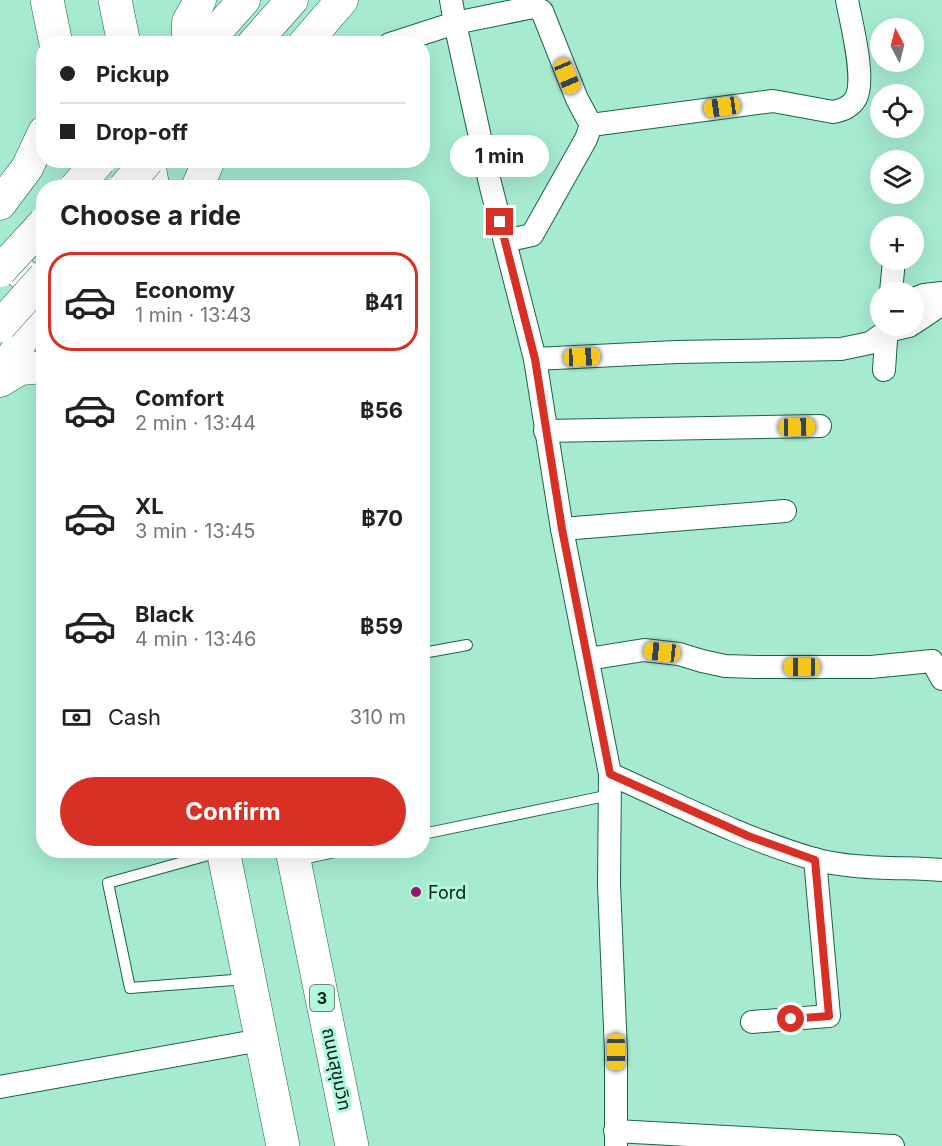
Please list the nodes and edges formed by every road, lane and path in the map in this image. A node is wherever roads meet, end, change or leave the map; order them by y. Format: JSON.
{"nodes":[{"id":1,"x":46,"y":0,"type":"edge"},
{"id":2,"x":115,"y":0,"type":"edge"},
{"id":3,"x":200,"y":0,"type":"edge"},
{"id":4,"x":244,"y":0,"type":"edge"},
{"id":5,"x":292,"y":0,"type":"edge"},
{"id":6,"x":342,"y":0,"type":"edge"},
{"id":7,"x":451,"y":0,"type":"edge"},
{"id":8,"x":847,"y":0,"type":"edge"},
{"id":9,"x":455,"y":23,"type":"junction"},
{"id":10,"x":46,"y":36,"type":"edge"},
{"id":11,"x":54,"y":36,"type":"edge"},
{"id":12,"x":122,"y":36,"type":"edge"},
{"id":13,"x":188,"y":36,"type":"edge"},
{"id":14,"x":212,"y":36,"type":"edge"},
{"id":15,"x":260,"y":36,"type":"edge"},
{"id":16,"x":311,"y":36,"type":"edge"},
{"id":17,"x":415,"y":36,"type":"edge"},
{"id":18,"x":591,"y":125,"type":"junction"},
{"id":19,"x":36,"y":149,"type":"edge"},
{"id":20,"x":93,"y":168,"type":"edge"},
{"id":21,"x":141,"y":168,"type":"edge"},
{"id":22,"x":82,"y":180,"type":"edge"},
{"id":23,"x":131,"y":180,"type":"edge"},
{"id":24,"x":0,"y":204,"type":"edge"},
{"id":25,"x":36,"y":232,"type":"edge"},
{"id":26,"x":505,"y":241,"type":"junction"},
{"id":27,"x":0,"y":262,"type":"edge"},
{"id":28,"x":0,"y":271,"type":"edge"},
{"id":29,"x":36,"y":286,"type":"edge"},
{"id":30,"x":942,"y":293,"type":"edge"},
{"id":31,"x":924,"y":295,"type":"edge"},
{"id":32,"x":942,"y":304,"type":"edge"},
{"id":33,"x":924,"y":317,"type":"edge"},
{"id":34,"x":0,"y":326,"type":"edge"},
{"id":35,"x":878,"y":336,"type":"edge"},
{"id":36,"x":887,"y":336,"type":"edge"},
{"id":37,"x":535,"y":359,"type":"junction"},
{"id":38,"x":36,"y":367,"type":"edge"},
{"id":39,"x":884,"y":370,"type":"dead end"},
{"id":40,"x":0,"y":376,"type":"edge"},
{"id":41,"x":0,"y":381,"type":"edge"},
{"id":42,"x":820,"y":426,"type":"dead end"},
{"id":43,"x":546,"y":431,"type":"junction"},
{"id":44,"x":785,"y":512,"type":"dead end"},
{"id":45,"x":562,"y":529,"type":"junction"},
{"id":46,"x":467,"y":645,"type":"dead end"},
{"id":47,"x":430,"y":652,"type":"edge"},
{"id":48,"x":588,"y":659,"type":"junction"},
{"id":49,"x":942,"y":679,"type":"edge"},
{"id":50,"x":610,"y":784,"type":"junction"},
{"id":51,"x":430,"y":832,"type":"edge"},
{"id":52,"x":198,"y":858,"type":"edge"},
{"id":53,"x":224,"y":858,"type":"edge"},
{"id":54,"x":293,"y":858,"type":"edge"},
{"id":55,"x":815,"y":860,"type":"junction"},
{"id":56,"x":942,"y":870,"type":"edge"},
{"id":57,"x":249,"y":979,"type":"junction"},
{"id":58,"x":753,"y":1022,"type":"dead end"},
{"id":59,"x":261,"y":1040,"type":"junction"},
{"id":60,"x":0,"y":1087,"type":"edge"},
{"id":61,"x":616,"y":1138,"type":"edge"},
{"id":62,"x":283,"y":1146,"type":"edge"},
{"id":63,"x":352,"y":1146,"type":"edge"},
{"id":64,"x":893,"y":1146,"type":"edge"}],
"edges":[{"from":1,"to":10,"type":"main road"},
{"from":1,"to":11,"type":"highway"},
{"from":2,"to":12,"type":"highway"},
{"from":3,"to":13,"type":"main road"},
{"from":4,"to":14,"type":"main road"},
{"from":5,"to":15,"type":"main road"},
{"from":6,"to":16,"type":"main road"},
{"from":7,"to":9,"type":"street"},
{"from":8,"to":18,"type":"street"},
{"from":9,"to":17,"type":"street"},
{"from":9,"to":18,"type":"street"},
{"from":9,"to":26,"type":"street"},
{"from":18,"to":26,"type":"street"},
{"from":19,"to":24,"type":"main road"},
{"from":20,"to":22,"type":"main road","bridge":true},
{"from":21,"to":23,"type":"main road","bridge":true},
{"from":25,"to":28,"type":"main road","bridge":true},
{"from":26,"to":37,"type":"street"},
{"from":27,"to":40,"type":"main road"},
{"from":29,"to":34,"type":"main road","bridge":true},
{"from":30,"to":31,"type":"street"},
{"from":32,"to":33,"type":"street"},
{"from":35,"to":37,"type":"street"},
{"from":36,"to":39,"type":"street"},
{"from":37,"to":43,"type":"street"},
{"from":38,"to":41,"type":"main road"},
{"from":42,"to":43,"type":"street"},
{"from":43,"to":45,"type":"street"},
{"from":44,"to":45,"type":"street"},
{"from":45,"to":48,"type":"street"},
{"from":46,"to":47,"type":"lane"},
{"from":48,"to":49,"type":"street"},
{"from":48,"to":50,"type":"street"},
{"from":50,"to":51,"type":"lane"},
{"from":50,"to":55,"type":"street"},
{"from":50,"to":61,"type":"street"},
{"from":52,"to":57,"type":"lane"},
{"from":53,"to":57,"type":"highway"},
{"from":54,"to":63,"type":"highway","name":"ถนนสุขุมวิท","number":"3"},
{"from":55,"to":56,"type":"street"},
{"from":55,"to":58,"type":"street"},
{"from":57,"to":59,"type":"highway"},
{"from":59,"to":60,"type":"street"},
{"from":59,"to":62,"type":"highway"},
{"from":61,"to":64,"type":"street"}]}
